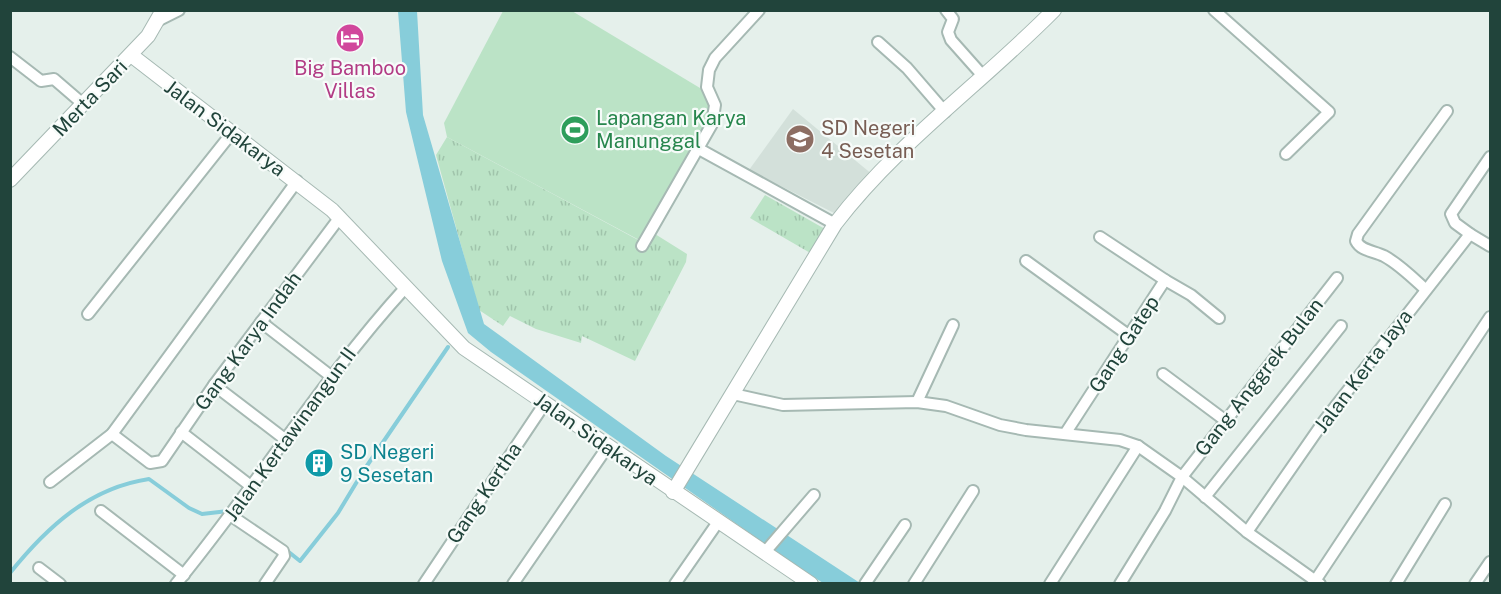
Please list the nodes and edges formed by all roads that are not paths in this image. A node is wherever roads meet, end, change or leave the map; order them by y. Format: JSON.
{"nodes":[{"id":1,"x":179,"y":10,"type":"edge"},
{"id":2,"x":759,"y":10,"type":"edge"},
{"id":3,"x":946,"y":10,"type":"edge"},
{"id":4,"x":1053,"y":10,"type":"edge"},
{"id":5,"x":1214,"y":10,"type":"edge"},
{"id":6,"x":161,"y":15,"type":"edge"},
{"id":7,"x":878,"y":42,"type":"dead end"},
{"id":8,"x":131,"y":55,"type":"junction"},
{"id":9,"x":10,"y":57,"type":"edge"},
{"id":10,"x":983,"y":76,"type":"junction"},
{"id":11,"x":83,"y":104,"type":"junction"},
{"id":12,"x":1447,"y":111,"type":"dead end"},
{"id":13,"x":945,"y":112,"type":"junction"},
{"id":14,"x":231,"y":134,"type":"junction"},
{"id":15,"x":699,"y":149,"type":"junction"},
{"id":16,"x":1287,"y":154,"type":"dead end"},
{"id":17,"x":1491,"y":158,"type":"edge"},
{"id":18,"x":13,"y":173,"type":"edge"},
{"id":19,"x":297,"y":181,"type":"junction"},
{"id":20,"x":340,"y":216,"type":"junction"},
{"id":21,"x":835,"y":224,"type":"junction"},
{"id":22,"x":1470,"y":234,"type":"junction"},
{"id":23,"x":1100,"y":237,"type":"dead end"},
{"id":24,"x":642,"y":246,"type":"dead end"},
{"id":25,"x":1491,"y":246,"type":"edge"},
{"id":26,"x":1026,"y":261,"type":"dead end"},
{"id":27,"x":1337,"y":278,"type":"dead end"},
{"id":28,"x":1166,"y":280,"type":"junction"},
{"id":29,"x":406,"y":287,"type":"junction"},
{"id":30,"x":1425,"y":289,"type":"junction"},
{"id":31,"x":88,"y":314,"type":"dead end"},
{"id":32,"x":1491,"y":317,"type":"edge"},
{"id":33,"x":1219,"y":318,"type":"dead end"},
{"id":34,"x":261,"y":322,"type":"junction"},
{"id":35,"x":953,"y":325,"type":"dead end"},
{"id":36,"x":1341,"y":326,"type":"dead end"},
{"id":37,"x":1131,"y":337,"type":"junction"},
{"id":38,"x":1163,"y":374,"type":"dead end"},
{"id":39,"x":332,"y":377,"type":"junction"},
{"id":40,"x":214,"y":385,"type":"junction"},
{"id":41,"x":733,"y":394,"type":"junction"},
{"id":42,"x":917,"y":402,"type":"junction"},
{"id":43,"x":544,"y":403,"type":"junction"},
{"id":44,"x":1226,"y":421,"type":"junction"},
{"id":45,"x":181,"y":432,"type":"junction"},
{"id":46,"x":112,"y":434,"type":"junction"},
{"id":47,"x":1065,"y":434,"type":"junction"},
{"id":48,"x":286,"y":440,"type":"junction"},
{"id":49,"x":608,"y":446,"type":"junction"},
{"id":50,"x":1138,"y":446,"type":"junction"},
{"id":51,"x":1182,"y":477,"type":"junction"},
{"id":52,"x":50,"y":482,"type":"dead end"},
{"id":53,"x":252,"y":488,"type":"junction"},
{"id":54,"x":675,"y":489,"type":"junction"},
{"id":55,"x":973,"y":491,"type":"dead end"},
{"id":56,"x":814,"y":495,"type":"dead end"},
{"id":57,"x":1205,"y":497,"type":"junction"},
{"id":58,"x":1445,"y":504,"type":"dead end"},
{"id":59,"x":101,"y":511,"type":"dead end"},
{"id":60,"x":231,"y":515,"type":"junction"},
{"id":61,"x":718,"y":522,"type":"junction"},
{"id":62,"x":905,"y":525,"type":"dead end"},
{"id":63,"x":1247,"y":532,"type":"junction"},
{"id":64,"x":767,"y":550,"type":"junction"},
{"id":65,"x":1491,"y":562,"type":"edge"},
{"id":66,"x":39,"y":568,"type":"dead end"},
{"id":67,"x":180,"y":579,"type":"edge"},
{"id":68,"x":267,"y":583,"type":"edge"},
{"id":69,"x":1316,"y":583,"type":"edge"},
{"id":70,"x":60,"y":584,"type":"edge"},
{"id":71,"x":424,"y":584,"type":"edge"},
{"id":72,"x":513,"y":584,"type":"edge"},
{"id":73,"x":675,"y":584,"type":"edge"},
{"id":74,"x":811,"y":584,"type":"edge"},
{"id":75,"x":865,"y":584,"type":"edge"},
{"id":76,"x":914,"y":584,"type":"edge"},
{"id":77,"x":1050,"y":584,"type":"edge"},
{"id":78,"x":1120,"y":584,"type":"edge"},
{"id":79,"x":1396,"y":584,"type":"edge"},
{"id":80,"x":1475,"y":584,"type":"edge"}],
"edges":[{"from":1,"to":6,"type":"street"},
{"from":2,"to":15,"type":"street"},
{"from":3,"to":10,"type":"street"},
{"from":4,"to":10,"type":"street","name":"Jalan Sidakarya"},
{"from":5,"to":16,"type":"street"},
{"from":6,"to":8,"type":"street","name":"Merta Sari"},
{"from":7,"to":13,"type":"street"},
{"from":8,"to":11,"type":"street","name":"Merta Sari"},
{"from":8,"to":14,"type":"street","name":"Jalan Sidakarya"},
{"from":9,"to":11,"type":"street"},
{"from":10,"to":13,"type":"street","name":"Jalan Sidakarya"},
{"from":11,"to":18,"type":"street","name":"Merta Sari"},
{"from":12,"to":30,"type":"street"},
{"from":13,"to":21,"type":"street","name":"Jalan Sidakarya"},
{"from":14,"to":19,"type":"street","name":"Jalan Sidakarya"},
{"from":14,"to":31,"type":"street"},
{"from":15,"to":21,"type":"street"},
{"from":15,"to":24,"type":"street"},
{"from":17,"to":22,"type":"street"},
{"from":19,"to":20,"type":"street","name":"Jalan Sidakarya"},
{"from":19,"to":46,"type":"street"},
{"from":20,"to":29,"type":"street","name":"Jalan Sidakarya"},
{"from":20,"to":34,"type":"street","name":"Gang Karya Indah"},
{"from":21,"to":41,"type":"street","name":"Jalan Sidakarya"},
{"from":22,"to":25,"type":"street"},
{"from":22,"to":30,"type":"street","name":"Jalan Kerta Jaya"},
{"from":23,"to":28,"type":"street"},
{"from":26,"to":37,"type":"street"},
{"from":27,"to":44,"type":"street","name":"Gang Anggrek Bulan"},
{"from":28,"to":33,"type":"street","name":"Gang Gatep"},
{"from":28,"to":37,"type":"street","name":"Gang Gatep"},
{"from":29,"to":39,"type":"street","name":"Jalan Kertawinangun II"},
{"from":29,"to":43,"type":"street","name":"Jalan Sidakarya"},
{"from":30,"to":63,"type":"street","name":"Jalan Kerta Jaya"},
{"from":32,"to":69,"type":"street"},
{"from":34,"to":39,"type":"street"},
{"from":34,"to":40,"type":"street","name":"Gang Karya Indah"},
{"from":35,"to":42,"type":"street"},
{"from":36,"to":57,"type":"street"},
{"from":37,"to":47,"type":"street","name":"Gang Gatep"},
{"from":38,"to":44,"type":"street"},
{"from":39,"to":48,"type":"street","name":"Jalan Kertawinangun II"},
{"from":40,"to":45,"type":"street","name":"Gang Karya Indah"},
{"from":40,"to":48,"type":"street"},
{"from":41,"to":42,"type":"street"},
{"from":41,"to":54,"type":"street","name":"Jalan Sidakarya"},
{"from":42,"to":47,"type":"street"},
{"from":43,"to":49,"type":"street","name":"Jalan Sidakarya"},
{"from":43,"to":71,"type":"street","name":"Gang Kertha"},
{"from":44,"to":51,"type":"street","name":"Gang Anggrek Bulan"},
{"from":45,"to":46,"type":"street","name":"Gang Karya Indah"},
{"from":45,"to":53,"type":"street"},
{"from":46,"to":52,"type":"street"},
{"from":47,"to":50,"type":"street"},
{"from":48,"to":53,"type":"street","name":"Jalan Kertawinangun II"},
{"from":49,"to":54,"type":"street","name":"Jalan Sidakarya"},
{"from":49,"to":72,"type":"street"},
{"from":50,"to":51,"type":"street"},
{"from":50,"to":77,"type":"street"},
{"from":51,"to":57,"type":"street"},
{"from":51,"to":78,"type":"street","name":"Gang Anggrek Bulan"},
{"from":53,"to":60,"type":"street","name":"Jalan Kertawinangun II"},
{"from":54,"to":61,"type":"street"},
{"from":55,"to":76,"type":"street"},
{"from":56,"to":64,"type":"street"},
{"from":57,"to":63,"type":"street"},
{"from":58,"to":79,"type":"street"},
{"from":59,"to":67,"type":"street"},
{"from":60,"to":67,"type":"street","name":"Jalan Kertawinangun II"},
{"from":60,"to":68,"type":"street"},
{"from":61,"to":64,"type":"street"},
{"from":61,"to":73,"type":"street"},
{"from":62,"to":75,"type":"street"},
{"from":63,"to":69,"type":"street"},
{"from":64,"to":74,"type":"street"},
{"from":65,"to":80,"type":"street"},
{"from":66,"to":70,"type":"street"}]}
